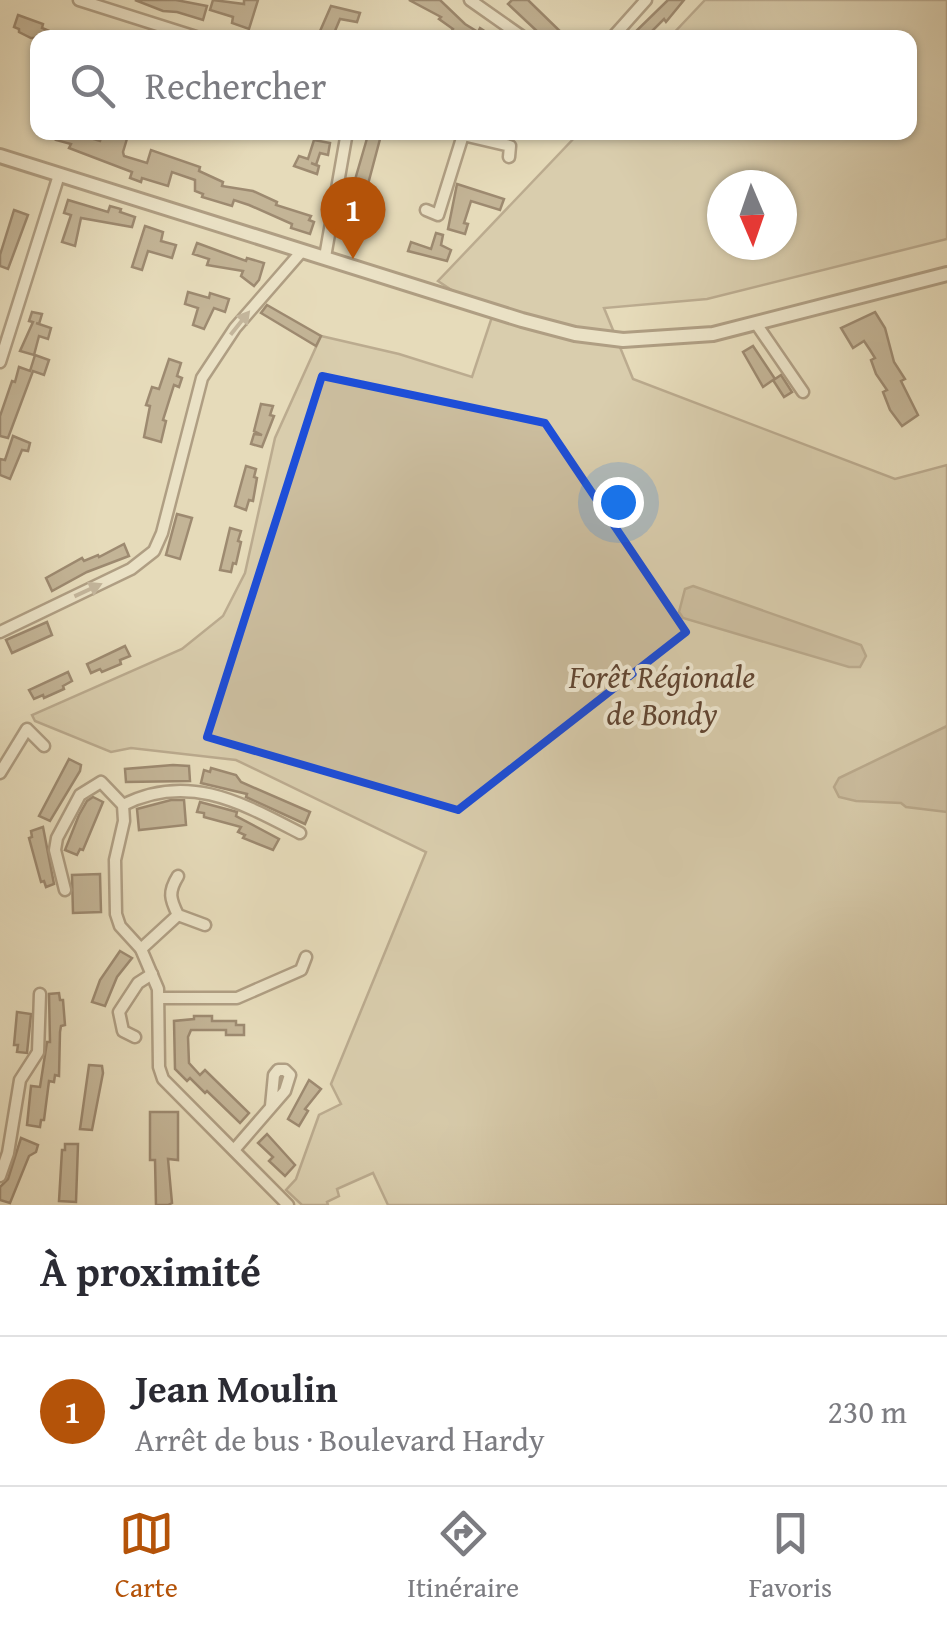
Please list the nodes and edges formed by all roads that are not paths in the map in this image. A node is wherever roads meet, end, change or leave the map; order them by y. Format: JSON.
{"nodes":[{"id":1,"x":79,"y":0,"type":"edge"},
{"id":2,"x":470,"y":0,"type":"edge"},
{"id":3,"x":646,"y":0,"type":"edge"},
{"id":4,"x":174,"y":30,"type":"edge"},
{"id":5,"x":513,"y":30,"type":"edge"},
{"id":6,"x":619,"y":30,"type":"edge"},
{"id":7,"x":346,"y":140,"type":"edge"},
{"id":8,"x":460,"y":140,"type":"edge"},
{"id":9,"x":486,"y":140,"type":"edge"},
{"id":10,"x":0,"y":156,"type":"edge"},
{"id":11,"x":510,"y":157,"type":"dead end"},
{"id":12,"x":59,"y":175,"type":"junction"},
{"id":13,"x":426,"y":210,"type":"dead end"},
{"id":14,"x":302,"y":251,"type":"junction"},
{"id":15,"x":326,"y":257,"type":"junction"},
{"id":16,"x":945,"y":275,"type":"edge"},
{"id":17,"x":758,"y":325,"type":"junction"},
{"id":18,"x":0,"y":362,"type":"edge"},
{"id":19,"x":803,"y":392,"type":"dead end"},
{"id":20,"x":0,"y":632,"type":"edge"},
{"id":21,"x":44,"y":746,"type":"dead end"},
{"id":22,"x":0,"y":774,"type":"edge"},
{"id":23,"x":122,"y":805,"type":"junction"},
{"id":24,"x":300,"y":833,"type":"dead end"},
{"id":25,"x":178,"y":876,"type":"dead end"},
{"id":26,"x":65,"y":890,"type":"dead end"},
{"id":27,"x":178,"y":915,"type":"junction"},
{"id":28,"x":205,"y":926,"type":"dead end"},
{"id":29,"x":141,"y":949,"type":"junction"},
{"id":30,"x":306,"y":957,"type":"dead end"},
{"id":31,"x":152,"y":974,"type":"junction"},
{"id":32,"x":40,"y":994,"type":"dead end"},
{"id":33,"x":160,"y":998,"type":"junction"},
{"id":34,"x":134,"y":1037,"type":"dead end"},
{"id":35,"x":271,"y":1106,"type":"dead end"},
{"id":36,"x":234,"y":1150,"type":"junction"},
{"id":37,"x":0,"y":1176,"type":"edge"},
{"id":38,"x":288,"y":1205,"type":"edge"}],
"edges":[{"from":1,"to":4,"type":"street"},
{"from":2,"to":5,"type":"street"},
{"from":3,"to":6,"type":"street"},
{"from":7,"to":15,"type":"street"},
{"from":8,"to":13,"type":"street"},
{"from":9,"to":11,"type":"street"},
{"from":10,"to":12,"type":"street"},
{"from":12,"to":14,"type":"street"},
{"from":12,"to":18,"type":"street"},
{"from":14,"to":15,"type":"street"},
{"from":20,"to":14,"type":"street","one_way":true},
{"from":15,"to":17,"type":"street"},
{"from":16,"to":17,"type":"street"},
{"from":17,"to":19,"type":"street"},
{"from":21,"to":22,"type":"street"},
{"from":23,"to":24,"type":"street"},
{"from":23,"to":26,"type":"street"},
{"from":23,"to":29,"type":"street"},
{"from":25,"to":27,"type":"street"},
{"from":27,"to":28,"type":"street"},
{"from":27,"to":29,"type":"street"},
{"from":29,"to":31,"type":"street"},
{"from":30,"to":33,"type":"street"},
{"from":31,"to":33,"type":"street"},
{"from":31,"to":34,"type":"street"},
{"from":32,"to":37,"type":"street"},
{"from":33,"to":36,"type":"street"},
{"from":35,"to":36,"type":"street"},
{"from":36,"to":38,"type":"street"}]}
